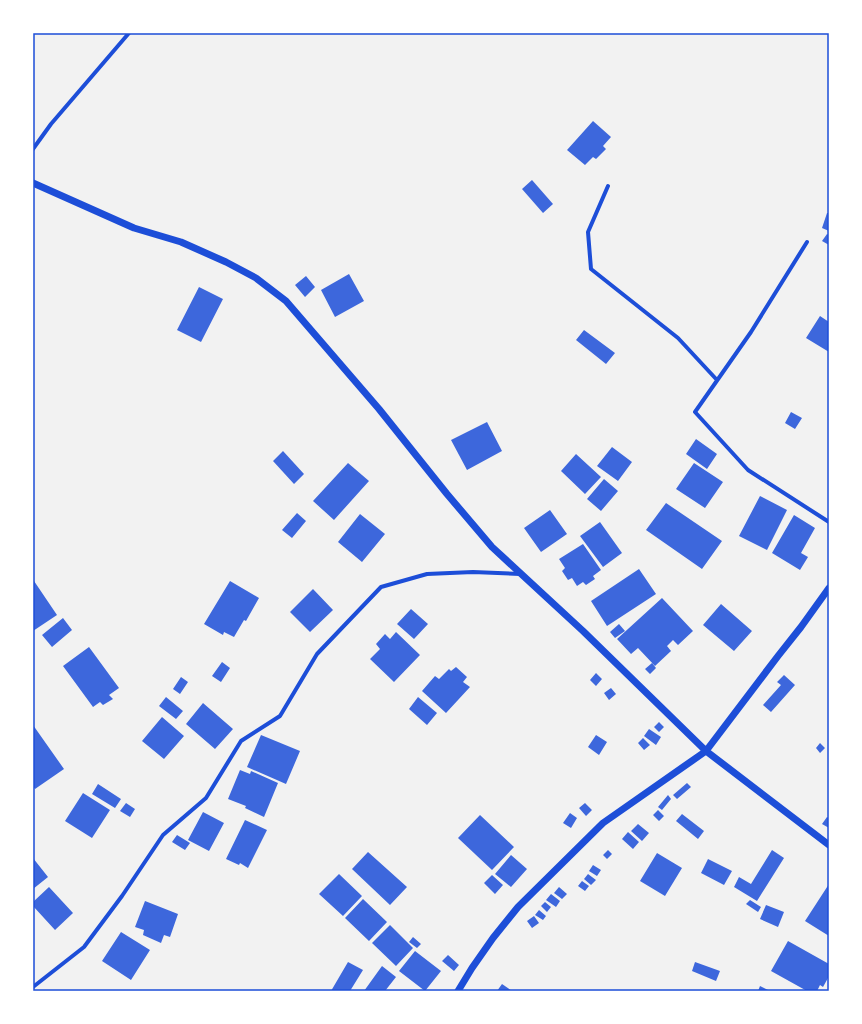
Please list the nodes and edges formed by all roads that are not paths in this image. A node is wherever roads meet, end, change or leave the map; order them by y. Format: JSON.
{"nodes":[{"id":1,"x":129,"y":33,"type":"edge"},
{"id":2,"x":33,"y":149,"type":"edge"},
{"id":3,"x":33,"y":183,"type":"edge"},
{"id":4,"x":608,"y":186,"type":"dead end"},
{"id":5,"x":807,"y":242,"type":"dead end"},
{"id":6,"x":717,"y":380,"type":"junction"},
{"id":7,"x":829,"y":522,"type":"edge"},
{"id":8,"x":521,"y":574,"type":"junction"},
{"id":9,"x":829,"y":588,"type":"edge"},
{"id":10,"x":706,"y":751,"type":"junction"},
{"id":11,"x":829,"y":845,"type":"edge"},
{"id":12,"x":33,"y":987,"type":"edge"},
{"id":13,"x":458,"y":991,"type":"edge"}],
"edges":[{"from":1,"to":2,"type":"street"},
{"from":3,"to":8,"type":"street"},
{"from":4,"to":6,"type":"street"},
{"from":5,"to":6,"type":"street"},
{"from":6,"to":7,"type":"street"},
{"from":8,"to":10,"type":"street"},
{"from":8,"to":12,"type":"street"},
{"from":9,"to":10,"type":"street"},
{"from":10,"to":11,"type":"street"},
{"from":10,"to":13,"type":"street"}]}
